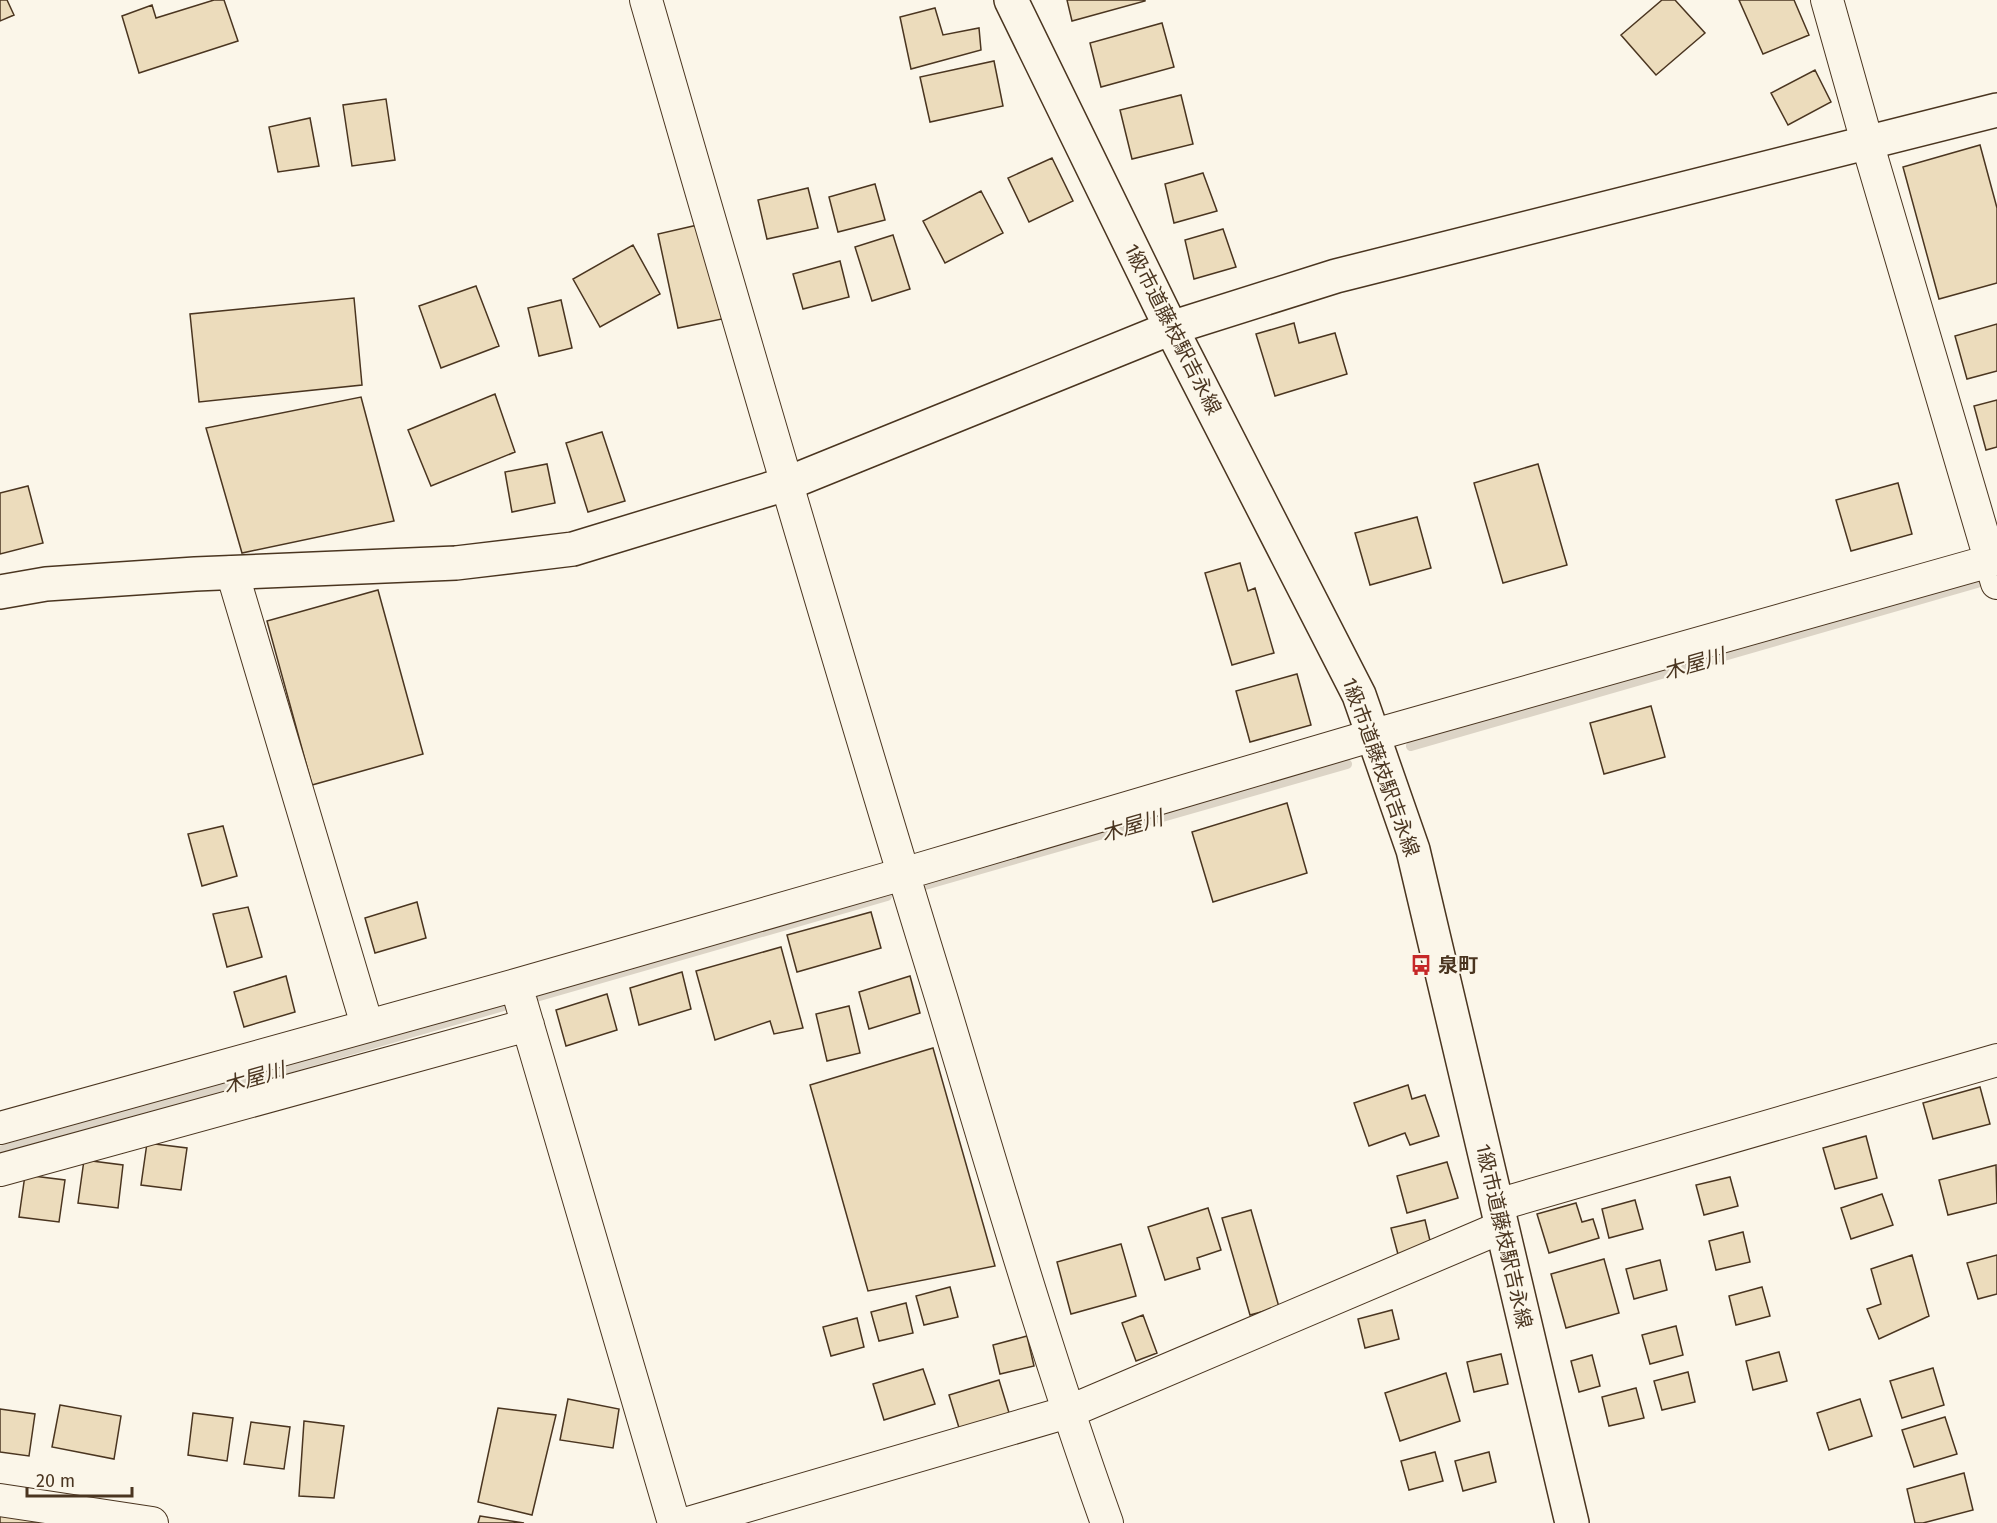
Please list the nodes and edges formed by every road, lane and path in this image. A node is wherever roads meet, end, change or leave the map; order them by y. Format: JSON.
{"nodes":[{"id":1,"x":646,"y":0,"type":"edge"},
{"id":2,"x":1011,"y":0,"type":"edge"},
{"id":3,"x":1827,"y":0,"type":"edge"},
{"id":4,"x":1997,"y":110,"type":"edge"},
{"id":5,"x":1867,"y":142,"type":"junction"},
{"id":6,"x":1171,"y":328,"type":"junction"},
{"id":7,"x":786,"y":484,"type":"junction"},
{"id":8,"x":1995,"y":568,"type":"edge"},
{"id":9,"x":232,"y":572,"type":"junction"},
{"id":10,"x":0,"y":592,"type":"edge"},
{"id":11,"x":1374,"y":735,"type":"junction"},
{"id":12,"x":903,"y":874,"type":"junction"},
{"id":13,"x":516,"y":984,"type":"junction"},
{"id":14,"x":367,"y":1025,"type":"junction"},
{"id":15,"x":528,"y":1025,"type":"junction"},
{"id":16,"x":1997,"y":1060,"type":"edge"},
{"id":17,"x":0,"y":1128,"type":"edge"},
{"id":18,"x":0,"y":1170,"type":"edge"},
{"id":19,"x":1500,"y":1216,"type":"junction"},
{"id":20,"x":1068,"y":1412,"type":"junction"},
{"id":21,"x":0,"y":1500,"type":"edge"},
{"id":22,"x":152,"y":1523,"type":"edge"},
{"id":23,"x":674,"y":1523,"type":"edge"},
{"id":24,"x":688,"y":1523,"type":"edge"},
{"id":25,"x":1107,"y":1523,"type":"edge"},
{"id":26,"x":1572,"y":1523,"type":"edge"}],
"edges":[{"from":1,"to":7,"type":"street"},
{"from":2,"to":6,"type":"street","name":"1級市道藤枝駅吉永線"},
{"from":3,"to":5,"type":"street"},
{"from":4,"to":5,"type":"street"},
{"from":5,"to":6,"type":"street"},
{"from":5,"to":8,"type":"street"},
{"from":6,"to":7,"type":"street"},
{"from":6,"to":11,"type":"street","name":"1級市道藤枝駅吉永線"},
{"from":7,"to":9,"type":"street"},
{"from":7,"to":12,"type":"street"},
{"from":8,"to":11,"type":"street"},
{"from":9,"to":10,"type":"street"},
{"from":9,"to":14,"type":"street"},
{"from":11,"to":12,"type":"street"},
{"from":11,"to":19,"type":"street","name":"1級市道藤枝駅吉永線"},
{"from":12,"to":13,"type":"street"},
{"from":12,"to":20,"type":"street"},
{"from":13,"to":14,"type":"street"},
{"from":13,"to":15,"type":"street"},
{"from":14,"to":17,"type":"street"},
{"from":15,"to":18,"type":"street"},
{"from":15,"to":23,"type":"street"},
{"from":16,"to":19,"type":"street"},
{"from":19,"to":20,"type":"street"},
{"from":19,"to":26,"type":"street","name":"1級市道藤枝駅吉永線"},
{"from":20,"to":24,"type":"street"},
{"from":20,"to":25,"type":"street"},
{"from":21,"to":22,"type":"street"}]}
